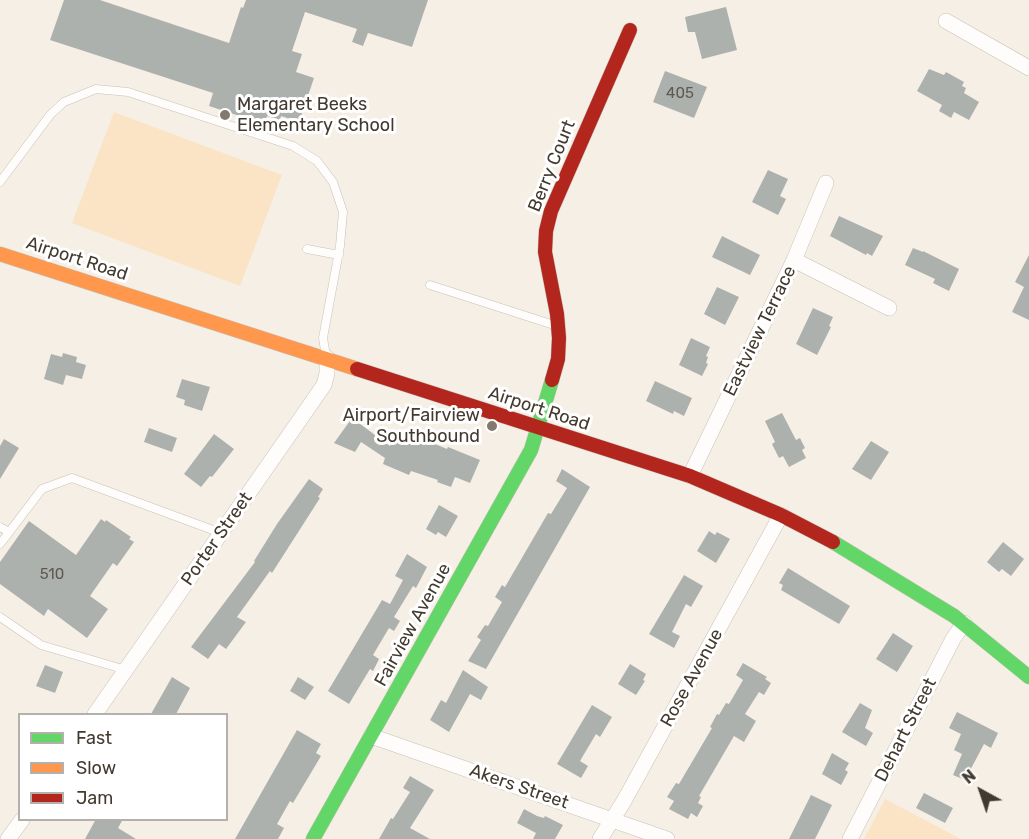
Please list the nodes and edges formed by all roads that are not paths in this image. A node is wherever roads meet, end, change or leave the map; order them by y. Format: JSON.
{"nodes":[{"id":1,"x":946,"y":21,"type":"dead end"},
{"id":2,"x":630,"y":30,"type":"dead end"},
{"id":3,"x":1029,"y":68,"type":"edge"},
{"id":4,"x":0,"y":182,"type":"edge"},
{"id":5,"x":826,"y":183,"type":"dead end"},
{"id":6,"x":308,"y":249,"type":"dead end"},
{"id":7,"x":0,"y":254,"type":"edge"},
{"id":8,"x":339,"y":255,"type":"junction"},
{"id":9,"x":794,"y":260,"type":"junction"},
{"id":10,"x":430,"y":285,"type":"dead end"},
{"id":11,"x":889,"y":308,"type":"dead end"},
{"id":12,"x":558,"y":326,"type":"junction"},
{"id":13,"x":327,"y":358,"type":"junction"},
{"id":14,"x":538,"y":427,"type":"junction"},
{"id":15,"x":690,"y":476,"type":"junction"},
{"id":16,"x":781,"y":515,"type":"junction"},
{"id":17,"x":0,"y":527,"type":"edge"},
{"id":18,"x":9,"y":532,"type":"junction"},
{"id":19,"x":221,"y":534,"type":"junction"},
{"id":20,"x":0,"y":544,"type":"edge"},
{"id":21,"x":0,"y":616,"type":"edge"},
{"id":22,"x":964,"y":623,"type":"junction"},
{"id":23,"x":126,"y":670,"type":"junction"},
{"id":24,"x":1029,"y":677,"type":"edge"},
{"id":25,"x":96,"y":713,"type":"edge"},
{"id":26,"x":371,"y":736,"type":"junction"},
{"id":27,"x":611,"y":819,"type":"junction"},
{"id":28,"x":21,"y":821,"type":"edge"},
{"id":29,"x":8,"y":839,"type":"edge"},
{"id":30,"x":314,"y":839,"type":"edge"},
{"id":31,"x":600,"y":839,"type":"edge"},
{"id":32,"x":667,"y":839,"type":"edge"},
{"id":33,"x":850,"y":839,"type":"edge"}],
"edges":[{"from":1,"to":3,"type":"street"},
{"from":2,"to":12,"type":"street","name":"Berry Court"},
{"from":4,"to":8,"type":"lane"},
{"from":5,"to":9,"type":"street","name":"Eastview Terrace"},
{"from":6,"to":8,"type":"lane"},
{"from":7,"to":13,"type":"street","name":"Airport Road"},
{"from":8,"to":13,"type":"lane"},
{"from":9,"to":11,"type":"street"},
{"from":9,"to":15,"type":"street","name":"Eastview Terrace"},
{"from":10,"to":12,"type":"lane"},
{"from":12,"to":14,"type":"street","name":"Berry Court"},
{"from":13,"to":14,"type":"street","name":"Airport Road"},
{"from":13,"to":19,"type":"street","name":"Porter Street"},
{"from":14,"to":15,"type":"street","name":"Airport Road"},
{"from":14,"to":26,"type":"street","name":"Fairview Avenue"},
{"from":15,"to":16,"type":"street","name":"Airport Road"},
{"from":16,"to":22,"type":"street","name":"Airport Road"},
{"from":16,"to":27,"type":"street","name":"Rose Avenue"},
{"from":17,"to":18,"type":"lane"},
{"from":18,"to":19,"type":"lane"},
{"from":18,"to":20,"type":"lane"},
{"from":19,"to":23,"type":"street","name":"Porter Street"},
{"from":21,"to":23,"type":"lane"},
{"from":22,"to":24,"type":"street","name":"Airport Road"},
{"from":22,"to":33,"type":"street","name":"Dehart Street"},
{"from":23,"to":25,"type":"street","name":"Porter Street"},
{"from":26,"to":27,"type":"street","name":"Akers Street"},
{"from":26,"to":30,"type":"street","name":"Fairview Avenue"},
{"from":27,"to":31,"type":"street","name":"Rose Avenue"},
{"from":27,"to":32,"type":"street","name":"Akers Street"},
{"from":28,"to":29,"type":"street"}]}
